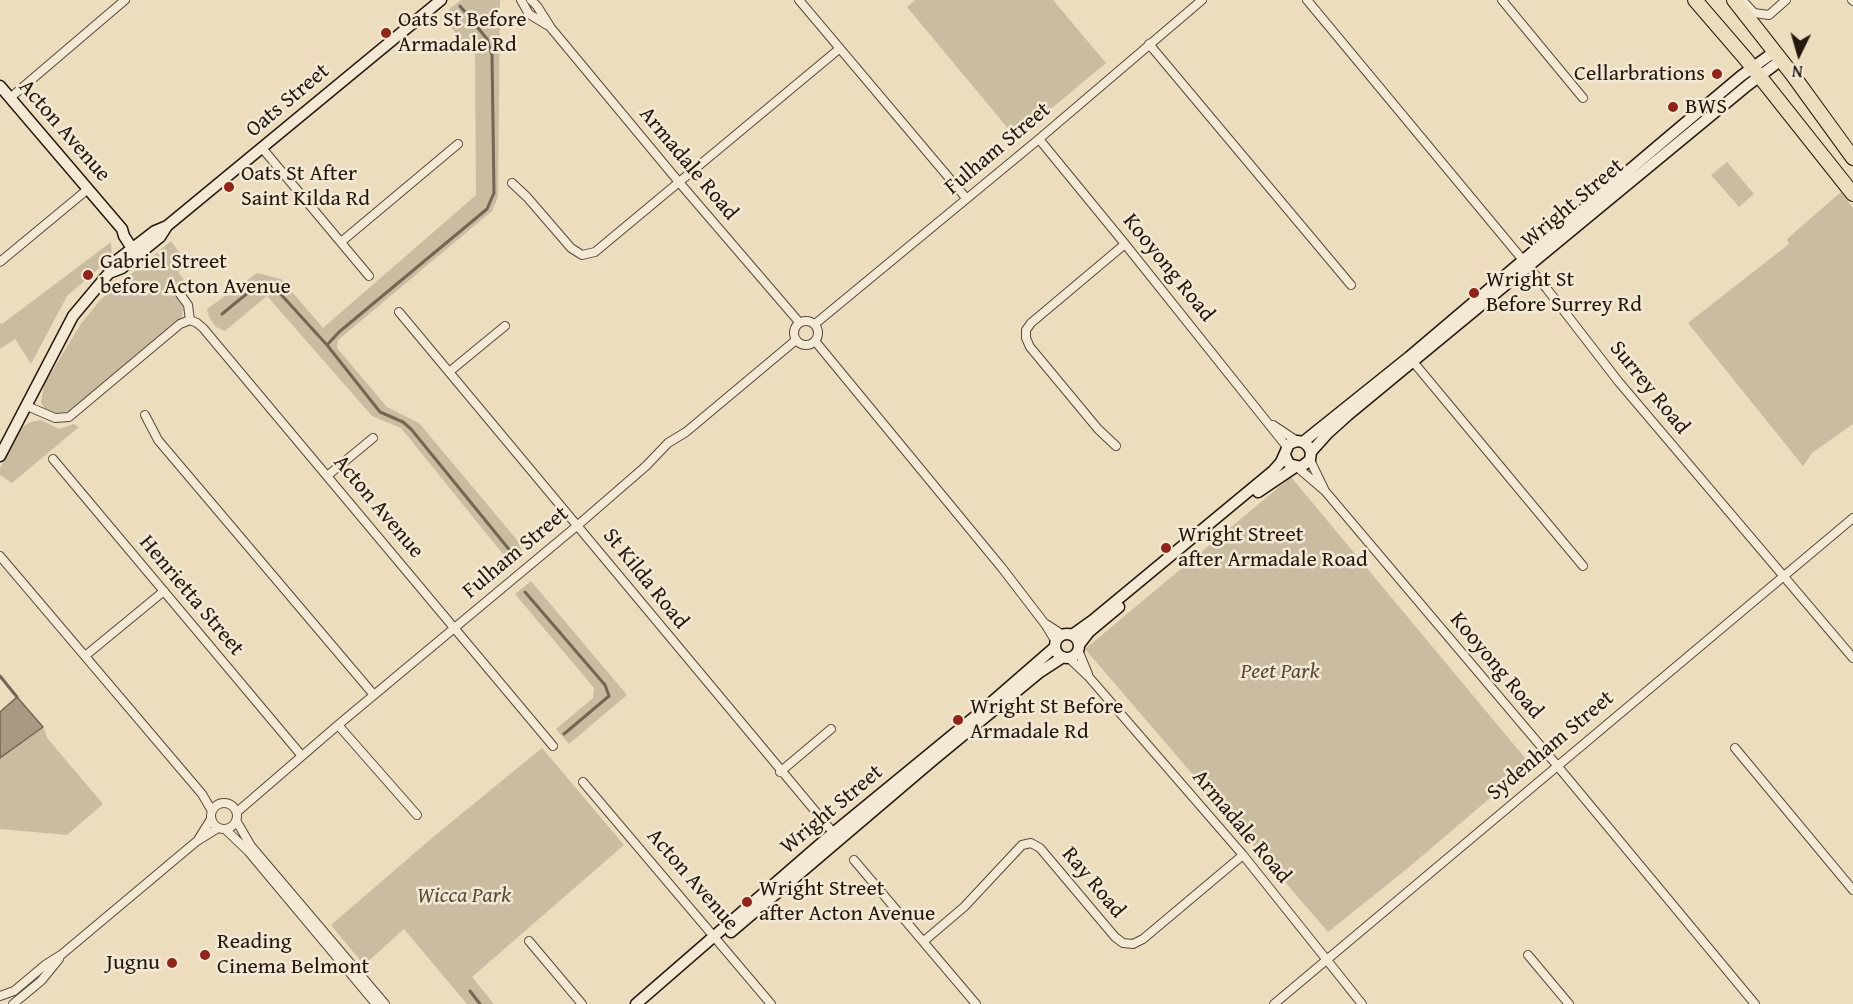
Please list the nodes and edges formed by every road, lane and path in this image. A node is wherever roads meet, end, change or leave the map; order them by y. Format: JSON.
{"nodes":[{"id":1,"x":125,"y":0,"type":"edge"},
{"id":2,"x":521,"y":0,"type":"edge"},
{"id":3,"x":531,"y":0,"type":"edge"},
{"id":4,"x":799,"y":0,"type":"edge"},
{"id":5,"x":1202,"y":0,"type":"edge"},
{"id":6,"x":1306,"y":0,"type":"edge"},
{"id":7,"x":1502,"y":0,"type":"edge"},
{"id":8,"x":1695,"y":0,"type":"edge"},
{"id":9,"x":1734,"y":0,"type":"edge"},
{"id":10,"x":1742,"y":0,"type":"edge"},
{"id":11,"x":1786,"y":0,"type":"edge"},
{"id":12,"x":435,"y":2,"type":"edge"},
{"id":13,"x":551,"y":28,"type":"junction"},
{"id":14,"x":1149,"y":44,"type":"junction"},
{"id":15,"x":839,"y":49,"type":"junction"},
{"id":16,"x":1778,"y":56,"type":"junction"},
{"id":17,"x":1756,"y":72,"type":"junction"},
{"id":18,"x":0,"y":86,"type":"edge"},
{"id":19,"x":10,"y":98,"type":"junction"},
{"id":20,"x":1583,"y":98,"type":"dead end"},
{"id":21,"x":1038,"y":139,"type":"junction"},
{"id":22,"x":458,"y":144,"type":"dead end"},
{"id":23,"x":262,"y":148,"type":"junction"},
{"id":24,"x":1853,"y":158,"type":"edge"},
{"id":25,"x":678,"y":181,"type":"junction"},
{"id":26,"x":512,"y":183,"type":"dead end"},
{"id":27,"x":88,"y":189,"type":"junction"},
{"id":28,"x":1853,"y":194,"type":"edge"},
{"id":29,"x":966,"y":198,"type":"junction"},
{"id":30,"x":341,"y":242,"type":"junction"},
{"id":31,"x":1125,"y":244,"type":"junction"},
{"id":32,"x":138,"y":249,"type":"junction"},
{"id":33,"x":0,"y":262,"type":"edge"},
{"id":34,"x":1526,"y":264,"type":"junction"},
{"id":35,"x":369,"y":276,"type":"dead end"},
{"id":36,"x":1351,"y":285,"type":"dead end"},
{"id":37,"x":180,"y":294,"type":"dead end"},
{"id":38,"x":399,"y":312,"type":"dead end"},
{"id":39,"x":190,"y":320,"type":"junction"},
{"id":40,"x":799,"y":322,"type":"junction"},
{"id":41,"x":815,"y":324,"type":"junction"},
{"id":42,"x":505,"y":326,"type":"dead end"},
{"id":43,"x":796,"y":340,"type":"junction"},
{"id":44,"x":815,"y":341,"type":"junction"},
{"id":45,"x":1411,"y":360,"type":"junction"},
{"id":46,"x":449,"y":372,"type":"junction"},
{"id":47,"x":27,"y":406,"type":"junction"},
{"id":48,"x":145,"y":415,"type":"dead end"},
{"id":49,"x":373,"y":438,"type":"dead end"},
{"id":50,"x":1116,"y":446,"type":"dead end"},
{"id":51,"x":1293,"y":446,"type":"junction"},
{"id":52,"x":0,"y":456,"type":"edge"},
{"id":53,"x":1311,"y":456,"type":"junction"},
{"id":54,"x":53,"y":459,"type":"dead end"},
{"id":55,"x":1296,"y":467,"type":"junction"},
{"id":56,"x":327,"y":476,"type":"junction"},
{"id":57,"x":1325,"y":490,"type":"junction"},
{"id":58,"x":1853,"y":518,"type":"edge"},
{"id":59,"x":578,"y":525,"type":"junction"},
{"id":60,"x":0,"y":556,"type":"edge"},
{"id":61,"x":1583,"y":566,"type":"dead end"},
{"id":62,"x":1783,"y":575,"type":"junction"},
{"id":63,"x":164,"y":591,"type":"junction"},
{"id":64,"x":454,"y":628,"type":"junction"},
{"id":65,"x":1062,"y":640,"type":"junction"},
{"id":66,"x":1078,"y":647,"type":"junction"},
{"id":67,"x":85,"y":656,"type":"junction"},
{"id":68,"x":1066,"y":657,"type":"junction"},
{"id":69,"x":1853,"y":658,"type":"edge"},
{"id":70,"x":1088,"y":676,"type":"junction"},
{"id":71,"x":374,"y":695,"type":"junction"},
{"id":72,"x":338,"y":724,"type":"junction"},
{"id":73,"x":831,"y":729,"type":"dead end"},
{"id":74,"x":553,"y":746,"type":"dead end"},
{"id":75,"x":1735,"y":748,"type":"dead end"},
{"id":76,"x":302,"y":756,"type":"junction"},
{"id":77,"x":1557,"y":765,"type":"junction"},
{"id":78,"x":780,"y":772,"type":"junction"},
{"id":79,"x":583,"y":782,"type":"dead end"},
{"id":80,"x":202,"y":794,"type":"junction"},
{"id":81,"x":219,"y":804,"type":"junction"},
{"id":82,"x":234,"y":808,"type":"junction"},
{"id":83,"x":211,"y":815,"type":"junction"},
{"id":84,"x":417,"y":815,"type":"dead end"},
{"id":85,"x":237,"y":822,"type":"junction"},
{"id":86,"x":222,"y":829,"type":"junction"},
{"id":87,"x":836,"y":837,"type":"junction"},
{"id":88,"x":197,"y":841,"type":"junction"},
{"id":89,"x":1243,"y":855,"type":"junction"},
{"id":90,"x":855,"y":860,"type":"dead end"},
{"id":91,"x":1853,"y":890,"type":"edge"},
{"id":92,"x":717,"y":939,"type":"junction"},
{"id":93,"x":529,"y":941,"type":"dead end"},
{"id":94,"x":924,"y":941,"type":"junction"},
{"id":95,"x":62,"y":955,"type":"junction"},
{"id":96,"x":1528,"y":955,"type":"dead end"},
{"id":97,"x":1326,"y":960,"type":"junction"},
{"id":98,"x":0,"y":998,"type":"edge"},
{"id":99,"x":6,"y":1004,"type":"edge"},
{"id":100,"x":13,"y":1004,"type":"edge"},
{"id":101,"x":376,"y":1004,"type":"edge"},
{"id":102,"x":385,"y":1004,"type":"edge"},
{"id":103,"x":582,"y":1004,"type":"edge"},
{"id":104,"x":636,"y":1004,"type":"edge"},
{"id":105,"x":646,"y":1004,"type":"edge"},
{"id":106,"x":771,"y":1004,"type":"edge"},
{"id":107,"x":976,"y":1004,"type":"edge"},
{"id":108,"x":1274,"y":1004,"type":"edge"},
{"id":109,"x":1362,"y":1004,"type":"edge"},
{"id":110,"x":1569,"y":1004,"type":"edge"},
{"id":111,"x":1755,"y":1004,"type":"edge"}],
"edges":[{"from":1,"to":19,"type":"street"},
{"from":2,"to":13,"type":"street","name":"Armadale Road"},
{"from":3,"to":13,"type":"street","name":"Armadale Road"},
{"from":4,"to":15,"type":"street"},
{"from":5,"to":14,"type":"street","name":"Fulham Street"},
{"from":6,"to":34,"type":"street","name":"Surrey Road"},
{"from":7,"to":20,"type":"street"},
{"from":8,"to":17,"type":"highway"},
{"from":9,"to":16,"type":"highway"},
{"from":10,"to":11,"type":"street"},
{"from":12,"to":23,"type":"street","name":"Oats Street"},
{"from":13,"to":25,"type":"street","name":"Armadale Road"},
{"from":14,"to":21,"type":"street","name":"Fulham Street"},
{"from":14,"to":36,"type":"street"},
{"from":15,"to":25,"type":"street"},
{"from":15,"to":29,"type":"street"},
{"from":16,"to":17,"type":"street","name":"Wright Street"},
{"from":16,"to":24,"type":"highway"},
{"from":17,"to":28,"type":"highway"},
{"from":17,"to":34,"type":"street","name":"Wright Street"},
{"from":18,"to":19,"type":"street","name":"Acton Avenue"},
{"from":19,"to":27,"type":"street","name":"Acton Avenue"},
{"from":21,"to":29,"type":"street","name":"Fulham Street"},
{"from":21,"to":31,"type":"street","name":"Kooyong Road"},
{"from":22,"to":30,"type":"street"},
{"from":23,"to":30,"type":"street"},
{"from":23,"to":32,"type":"street","name":"Oats Street"},
{"from":25,"to":26,"type":"street"},
{"from":25,"to":40,"type":"street","name":"Armadale Road"},
{"from":27,"to":32,"type":"street","name":"Acton Avenue"},
{"from":27,"to":33,"type":"street"},
{"from":29,"to":41,"type":"street","name":"Fulham Street"},
{"from":30,"to":35,"type":"street"},
{"from":31,"to":50,"type":"street"},
{"from":31,"to":51,"type":"street","name":"Kooyong Road"},
{"from":32,"to":47,"type":"street","name":"Oats Street"},
{"from":34,"to":45,"type":"street","name":"Wright Street"},
{"from":34,"to":62,"type":"street","name":"Surrey Road"},
{"from":37,"to":39,"type":"street","name":"Acton Avenue"},
{"from":38,"to":46,"type":"street","name":"St Kilda Road"},
{"from":39,"to":47,"type":"street"},
{"from":39,"to":56,"type":"street","name":"Acton Avenue"},
{"from":40,"to":41,"type":"street"},
{"from":40,"to":43,"type":"street"},
{"from":41,"to":44,"type":"street"},
{"from":42,"to":46,"type":"street"},
{"from":43,"to":44,"type":"street"},
{"from":43,"to":59,"type":"street","name":"Fulham Street"},
{"from":44,"to":65,"type":"street"},
{"from":45,"to":51,"type":"street","name":"Wright Street"},
{"from":45,"to":53,"type":"street","name":"Wright Street"},
{"from":45,"to":61,"type":"street"},
{"from":46,"to":59,"type":"street","name":"St Kilda Road"},
{"from":47,"to":52,"type":"street","name":"Oats Street"},
{"from":48,"to":71,"type":"street"},
{"from":49,"to":56,"type":"street"},
{"from":51,"to":53,"type":"street"},
{"from":51,"to":55,"type":"street"},
{"from":51,"to":65,"type":"street","name":"Wright Street"},
{"from":53,"to":55,"type":"street"},
{"from":53,"to":57,"type":"street","name":"Kooyong Road"},
{"from":54,"to":63,"type":"street","name":"Henrietta Street"},
{"from":55,"to":57,"type":"street","name":"Kooyong Road"},
{"from":55,"to":66,"type":"street"},
{"from":56,"to":64,"type":"street","name":"Acton Avenue"},
{"from":57,"to":77,"type":"street","name":"Kooyong Road"},
{"from":58,"to":62,"type":"street","name":"Sydenham Street"},
{"from":59,"to":64,"type":"street","name":"Fulham Street"},
{"from":59,"to":78,"type":"street","name":"St Kilda Road"},
{"from":60,"to":67,"type":"street"},
{"from":62,"to":69,"type":"street","name":"Surrey Road"},
{"from":62,"to":77,"type":"street","name":"Sydenham Street"},
{"from":63,"to":67,"type":"street"},
{"from":63,"to":76,"type":"street","name":"Henrietta Street"},
{"from":64,"to":71,"type":"street","name":"Fulham Street"},
{"from":64,"to":74,"type":"street","name":"Acton Avenue"},
{"from":65,"to":66,"type":"street"},
{"from":65,"to":68,"type":"street"},
{"from":65,"to":87,"type":"street","name":"Wright Street"},
{"from":66,"to":68,"type":"street"},
{"from":66,"to":70,"type":"street","name":"Armadale Road"},
{"from":67,"to":80,"type":"street"},
{"from":68,"to":70,"type":"street","name":"Armadale Road"},
{"from":68,"to":87,"type":"street","name":"Wright Street"},
{"from":70,"to":89,"type":"street","name":"Armadale Road"},
{"from":71,"to":72,"type":"street","name":"Fulham Street"},
{"from":72,"to":76,"type":"street","name":"Fulham Street"},
{"from":72,"to":84,"type":"street"},
{"from":73,"to":78,"type":"street"},
{"from":75,"to":91,"type":"street"},
{"from":76,"to":82,"type":"street","name":"Fulham Street"},
{"from":77,"to":97,"type":"street","name":"Sydenham Street"},
{"from":77,"to":111,"type":"street","name":"Kooyong Road"},
{"from":78,"to":87,"type":"street","name":"St Kilda Road"},
{"from":79,"to":92,"type":"street","name":"Acton Avenue"},
{"from":80,"to":81,"type":"street"},
{"from":80,"to":83,"type":"street"},
{"from":81,"to":82,"type":"street"},
{"from":81,"to":83,"type":"street"},
{"from":82,"to":85,"type":"street"},
{"from":83,"to":86,"type":"street"},
{"from":83,"to":88,"type":"street"},
{"from":85,"to":86,"type":"street"},
{"from":85,"to":102,"type":"street"},
{"from":86,"to":88,"type":"street"},
{"from":86,"to":101,"type":"street"},
{"from":87,"to":92,"type":"street","name":"Wright Street"},
{"from":88,"to":95,"type":"street"},
{"from":89,"to":94,"type":"street","name":"Ray Road"},
{"from":89,"to":97,"type":"street","name":"Armadale Road"},
{"from":90,"to":94,"type":"street"},
{"from":92,"to":104,"type":"street","name":"Wright Street"},
{"from":92,"to":105,"type":"street","name":"Wright Street"},
{"from":92,"to":106,"type":"street","name":"Acton Avenue"},
{"from":93,"to":103,"type":"street"},
{"from":94,"to":107,"type":"street"},
{"from":95,"to":98,"type":"street"},
{"from":95,"to":100,"type":"street"},
{"from":96,"to":110,"type":"street"},
{"from":97,"to":108,"type":"street","name":"Sydenham Street"},
{"from":97,"to":109,"type":"street","name":"Armadale Road"},
{"from":98,"to":99,"type":"street"}]}
